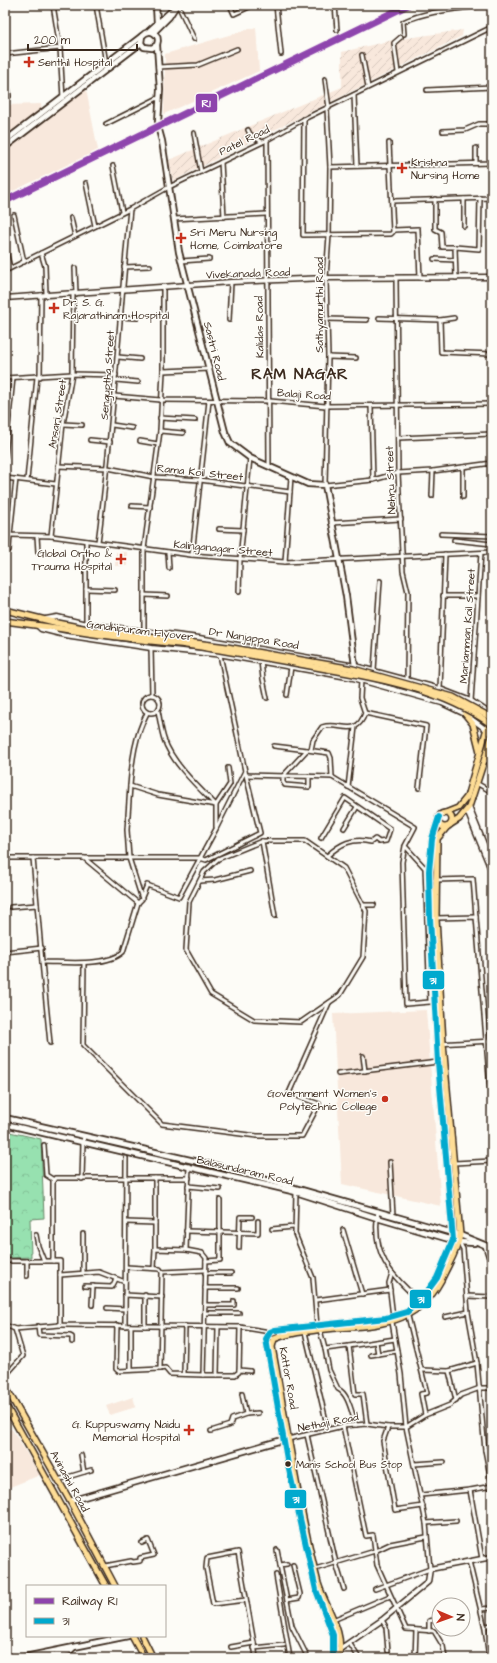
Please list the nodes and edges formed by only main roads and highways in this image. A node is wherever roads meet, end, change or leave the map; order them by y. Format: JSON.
{"nodes":[{"id":1,"x":154,"y":5,"type":"edge"},
{"id":2,"x":177,"y":6,"type":"edge"},
{"id":3,"x":154,"y":28,"type":"junction"},
{"id":4,"x":142,"y":36,"type":"junction"},
{"id":5,"x":141,"y":43,"type":"junction"},
{"id":6,"x":157,"y":45,"type":"junction"},
{"id":7,"x":149,"y":49,"type":"junction"},
{"id":8,"x":158,"y":131,"type":"tunnel mouth"},
{"id":9,"x":5,"y":141,"type":"edge"},
{"id":10,"x":5,"y":147,"type":"edge"},
{"id":11,"x":325,"y":485,"type":"joint"},
{"id":12,"x":5,"y":610,"type":"edge"},
{"id":13,"x":46,"y":619,"type":"joint"},
{"id":14,"x":5,"y":621,"type":"edge"},
{"id":15,"x":37,"y":624,"type":"joint"},
{"id":16,"x":57,"y":626,"type":"junction"},
{"id":17,"x":360,"y":680,"type":"road end"},
{"id":18,"x":465,"y":714,"type":"road end"},
{"id":19,"x":492,"y":714,"type":"edge"},
{"id":20,"x":492,"y":725,"type":"edge"},
{"id":21,"x":492,"y":735,"type":"edge"},
{"id":22,"x":490,"y":752,"type":"edge"},
{"id":23,"x":480,"y":754,"type":"junction"},
{"id":24,"x":441,"y":815,"type":"junction"},
{"id":25,"x":449,"y":825,"type":"junction"},
{"id":26,"x":440,"y":1043,"type":"junction"},
{"id":27,"x":5,"y":1118,"type":"edge"},
{"id":28,"x":5,"y":1124,"type":"edge"},
{"id":29,"x":457,"y":1234,"type":"junction"},
{"id":30,"x":456,"y":1241,"type":"junction"},
{"id":31,"x":478,"y":1243,"type":"junction"},
{"id":32,"x":492,"y":1248,"type":"edge"},
{"id":33,"x":421,"y":1302,"type":"junction"},
{"id":34,"x":392,"y":1320,"type":"junction"},
{"id":35,"x":319,"y":1328,"type":"junction"},
{"id":36,"x":5,"y":1386,"type":"edge"},
{"id":37,"x":5,"y":1404,"type":"edge"},
{"id":38,"x":282,"y":1440,"type":"junction"},
{"id":39,"x":70,"y":1501,"type":"junction"},
{"id":40,"x":105,"y":1585,"type":"edge"},
{"id":41,"x":114,"y":1585,"type":"edge"},
{"id":42,"x":123,"y":1637,"type":"edge"},
{"id":43,"x":133,"y":1637,"type":"edge"},
{"id":44,"x":142,"y":1637,"type":"edge"},
{"id":45,"x":73,"y":1648,"type":"junction"},
{"id":46,"x":20,"y":1658,"type":"edge"},
{"id":47,"x":47,"y":1658,"type":"edge"},
{"id":48,"x":144,"y":1658,"type":"edge"},
{"id":49,"x":153,"y":1658,"type":"edge"},
{"id":50,"x":333,"y":1658,"type":"edge"},
{"id":51,"x":338,"y":1658,"type":"edge"}],
"edges":[{"from":1,"to":3,"type":"main road"},
{"from":2,"to":3,"type":"main road"},
{"from":3,"to":4,"type":"main road"},
{"from":3,"to":6,"type":"main road"},
{"from":4,"to":5,"type":"main road"},
{"from":4,"to":9,"type":"main road"},
{"from":5,"to":7,"type":"main road"},
{"from":5,"to":10,"type":"main road"},
{"from":6,"to":7,"type":"main road"},
{"from":6,"to":7,"type":"main road"},
{"from":8,"to":11,"type":"main road","name":"Sastri Road"},
{"from":11,"to":17,"type":"main road","name":"Sathyamurthi Road"},
{"from":12,"to":13,"type":"main road","name":"Dr Nanjappa Road"},
{"from":13,"to":16,"type":"main road","name":"Gandhipuram Flyover"},
{"from":14,"to":15,"type":"main road","name":"Dr Nanjappa Road"},
{"from":15,"to":16,"type":"main road","name":"Gandhipuram Flyover"},
{"from":16,"to":19,"type":"main road","name":"Gandhipuram Flyover","bridge":true},
{"from":16,"to":20,"type":"main road","name":"Gandhipuram Flyover","bridge":true},
{"from":18,"to":23,"type":"main road"},
{"from":19,"to":23,"type":"main road"},
{"from":21,"to":22,"type":"main road"},
{"from":22,"to":25,"type":"main road"},
{"from":23,"to":24,"type":"main road"},
{"from":24,"to":25,"type":"main road"},
{"from":24,"to":25,"type":"main road"},
{"from":24,"to":26,"type":"main road"},
{"from":25,"to":26,"type":"main road"},
{"from":26,"to":29,"type":"main road"},
{"from":26,"to":29,"type":"main road"},
{"from":27,"to":29,"type":"main road","name":"Balasundaram Road"},
{"from":28,"to":30,"type":"main road","name":"Balasundaram Road"},
{"from":29,"to":30,"type":"main road","name":"Kattor Road"},
{"from":29,"to":31,"type":"main road","name":"Balasundaram Road"},
{"from":30,"to":31,"type":"main road","name":"Balasundaram Road"},
{"from":30,"to":33,"type":"main road","name":"Kattor Road"},
{"from":31,"to":32,"type":"main road","name":"Balasundaram Road"},
{"from":33,"to":34,"type":"main road","name":"Kattor Road"},
{"from":33,"to":34,"type":"main road","name":"Kattor Road"},
{"from":34,"to":35,"type":"main road","name":"Kattor Road"},
{"from":35,"to":38,"type":"main road","name":"Kattor Road"},
{"from":35,"to":51,"type":"main road","name":"Kattor Road"},
{"from":36,"to":39,"type":"main road","name":"Avinashi Road"},
{"from":37,"to":40,"type":"main road","name":"Avinashi Road"},
{"from":38,"to":39,"type":"main road","name":"Nethaji Road"},
{"from":38,"to":50,"type":"main road","name":"Kattor Road"},
{"from":39,"to":41,"type":"main road","name":"Avinashi Road"},
{"from":42,"to":45,"type":"main road"},
{"from":43,"to":48,"type":"main road"},
{"from":44,"to":49,"type":"main road"},
{"from":45,"to":46,"type":"main road"},
{"from":45,"to":47,"type":"main road"}]}
